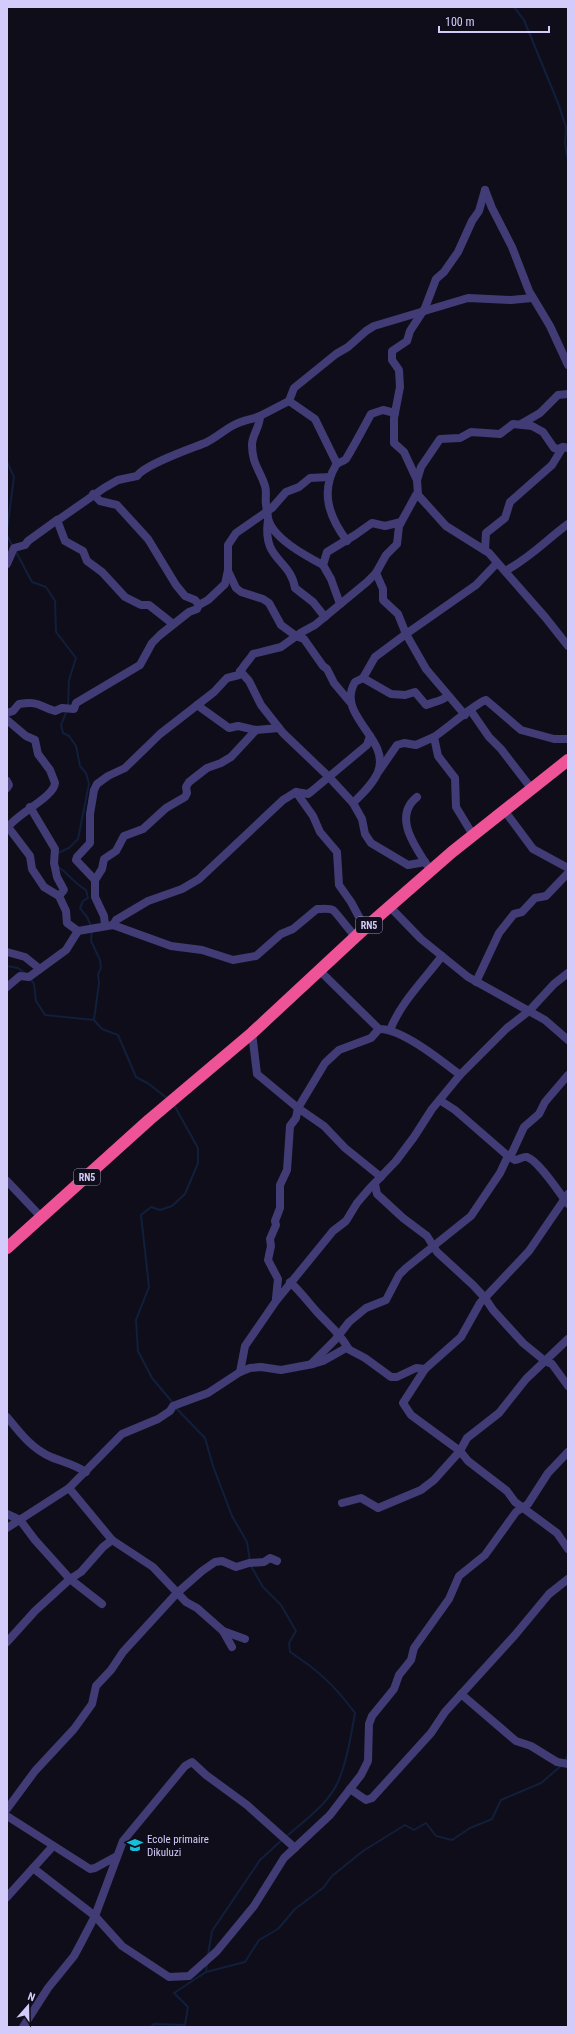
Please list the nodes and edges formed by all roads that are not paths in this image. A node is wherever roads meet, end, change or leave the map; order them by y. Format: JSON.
{"nodes":[{"id":1,"x":532,"y":298,"type":"junction"},
{"id":2,"x":422,"y":312,"type":"junction"},
{"id":3,"x":568,"y":364,"type":"edge"},
{"id":4,"x":568,"y":394,"type":"edge"},
{"id":5,"x":289,"y":401,"type":"junction"},
{"id":6,"x":395,"y":413,"type":"junction"},
{"id":7,"x":260,"y":416,"type":"junction"},
{"id":8,"x":521,"y":424,"type":"junction"},
{"id":9,"x":566,"y":448,"type":"edge"},
{"id":10,"x":337,"y":464,"type":"junction"},
{"id":11,"x":330,"y":477,"type":"junction"},
{"id":12,"x":417,"y":480,"type":"junction"},
{"id":13,"x":93,"y":494,"type":"junction"},
{"id":14,"x":418,"y":494,"type":"junction"},
{"id":15,"x":268,"y":510,"type":"junction"},
{"id":16,"x":57,"y":520,"type":"junction"},
{"id":17,"x":268,"y":520,"type":"junction"},
{"id":18,"x":401,"y":522,"type":"junction"},
{"id":19,"x":568,"y":524,"type":"edge"},
{"id":20,"x":347,"y":541,"type":"junction"},
{"id":21,"x":485,"y":549,"type":"junction"},
{"id":22,"x":497,"y":563,"type":"junction"},
{"id":23,"x":7,"y":564,"type":"edge"},
{"id":24,"x":322,"y":565,"type":"junction"},
{"id":25,"x":228,"y":570,"type":"junction"},
{"id":26,"x":505,"y":571,"type":"junction"},
{"id":27,"x":376,"y":573,"type":"junction"},
{"id":28,"x":340,"y":604,"type":"junction"},
{"id":29,"x":199,"y":605,"type":"junction"},
{"id":30,"x":325,"y":617,"type":"junction"},
{"id":31,"x":172,"y":624,"type":"junction"},
{"id":32,"x":406,"y":634,"type":"junction"},
{"id":33,"x":296,"y":636,"type":"junction"},
{"id":34,"x":568,"y":646,"type":"edge"},
{"id":35,"x":240,"y":671,"type":"junction"},
{"id":36,"x":363,"y":678,"type":"junction"},
{"id":37,"x":448,"y":696,"type":"junction"},
{"id":38,"x":350,"y":702,"type":"junction"},
{"id":39,"x":197,"y":705,"type":"junction"},
{"id":40,"x":7,"y":713,"type":"edge"},
{"id":41,"x":468,"y":713,"type":"junction"},
{"id":42,"x":7,"y":720,"type":"edge"},
{"id":43,"x":279,"y":728,"type":"junction"},
{"id":44,"x":256,"y":730,"type":"junction"},
{"id":45,"x":370,"y":736,"type":"junction"},
{"id":46,"x":434,"y":737,"type":"junction"},
{"id":47,"x":568,"y":739,"type":"edge"},
{"id":48,"x":378,"y":749,"type":"junction"},
{"id":49,"x":360,"y":752,"type":"junction"},
{"id":50,"x":568,"y":760,"type":"edge"},
{"id":51,"x":377,"y":773,"type":"junction"},
{"id":52,"x":329,"y":777,"type":"junction"},
{"id":53,"x":7,"y":781,"type":"edge"},
{"id":54,"x":7,"y":788,"type":"edge"},
{"id":55,"x":531,"y":788,"type":"junction"},
{"id":56,"x":296,"y":792,"type":"junction"},
{"id":57,"x":417,"y":797,"type":"dead end"},
{"id":58,"x":353,"y":803,"type":"junction"},
{"id":59,"x":30,"y":807,"type":"junction"},
{"id":60,"x":504,"y":810,"type":"junction"},
{"id":61,"x":8,"y":826,"type":"edge"},
{"id":62,"x":473,"y":835,"type":"junction"},
{"id":63,"x":10,"y":838,"type":"edge"},
{"id":64,"x":428,"y":866,"type":"junction"},
{"id":65,"x":568,"y":868,"type":"edge"},
{"id":66,"x":568,"y":873,"type":"edge"},
{"id":67,"x":95,"y":880,"type":"junction"},
{"id":68,"x":59,"y":896,"type":"junction"},
{"id":69,"x":390,"y":907,"type":"junction"},
{"id":70,"x":109,"y":925,"type":"junction"},
{"id":71,"x":365,"y":928,"type":"junction"},
{"id":72,"x":78,"y":931,"type":"junction"},
{"id":73,"x":356,"y":937,"type":"junction"},
{"id":74,"x":7,"y":952,"type":"edge"},
{"id":75,"x":442,"y":956,"type":"junction"},
{"id":76,"x":40,"y":969,"type":"junction"},
{"id":77,"x":320,"y":970,"type":"junction"},
{"id":78,"x":568,"y":973,"type":"edge"},
{"id":79,"x":476,"y":982,"type":"junction"},
{"id":80,"x":7,"y":986,"type":"edge"},
{"id":81,"x":529,"y":1011,"type":"junction"},
{"id":82,"x":379,"y":1029,"type":"junction"},
{"id":83,"x":390,"y":1030,"type":"junction"},
{"id":84,"x":252,"y":1033,"type":"junction"},
{"id":85,"x":568,"y":1040,"type":"edge"},
{"id":86,"x":460,"y":1075,"type":"junction"},
{"id":87,"x":568,"y":1075,"type":"edge"},
{"id":88,"x":440,"y":1100,"type":"junction"},
{"id":89,"x":298,"y":1108,"type":"junction"},
{"id":90,"x":508,"y":1156,"type":"junction"},
{"id":91,"x":378,"y":1181,"type":"junction"},
{"id":92,"x":8,"y":1186,"type":"edge"},
{"id":93,"x":567,"y":1199,"type":"edge"},
{"id":94,"x":42,"y":1218,"type":"junction"},
{"id":95,"x":433,"y":1246,"type":"junction"},
{"id":96,"x":7,"y":1248,"type":"edge"},
{"id":97,"x":290,"y":1282,"type":"junction"},
{"id":98,"x":485,"y":1298,"type":"junction"},
{"id":99,"x":276,"y":1301,"type":"junction"},
{"id":100,"x":340,"y":1334,"type":"junction"},
{"id":101,"x":568,"y":1339,"type":"edge"},
{"id":102,"x":348,"y":1348,"type":"junction"},
{"id":103,"x":545,"y":1361,"type":"junction"},
{"id":104,"x":311,"y":1364,"type":"junction"},
{"id":105,"x":425,"y":1369,"type":"junction"},
{"id":106,"x":240,"y":1372,"type":"junction"},
{"id":107,"x":568,"y":1386,"type":"edge"},
{"id":108,"x":7,"y":1417,"type":"edge"},
{"id":109,"x":460,"y":1451,"type":"junction"},
{"id":110,"x":568,"y":1452,"type":"edge"},
{"id":111,"x":86,"y":1472,"type":"junction"},
{"id":112,"x":69,"y":1488,"type":"junction"},
{"id":113,"x":342,"y":1503,"type":"dead end"},
{"id":114,"x":524,"y":1508,"type":"junction"},
{"id":115,"x":7,"y":1514,"type":"edge"},
{"id":116,"x":20,"y":1520,"type":"junction"},
{"id":117,"x":7,"y":1528,"type":"edge"},
{"id":118,"x":112,"y":1540,"type":"junction"},
{"id":119,"x":568,"y":1549,"type":"edge"},
{"id":120,"x":276,"y":1561,"type":"dead end"},
{"id":121,"x":70,"y":1579,"type":"junction"},
{"id":122,"x":568,"y":1579,"type":"edge"},
{"id":123,"x":177,"y":1593,"type":"junction"},
{"id":124,"x":102,"y":1604,"type":"dead end"},
{"id":125,"x":223,"y":1631,"type":"junction"},
{"id":126,"x":245,"y":1639,"type":"dead end"},
{"id":127,"x":7,"y":1642,"type":"edge"},
{"id":128,"x":232,"y":1647,"type":"dead end"},
{"id":129,"x":461,"y":1694,"type":"junction"},
{"id":130,"x":568,"y":1764,"type":"edge"},
{"id":131,"x":350,"y":1789,"type":"junction"},
{"id":132,"x":7,"y":1808,"type":"edge"},
{"id":133,"x":7,"y":1816,"type":"edge"},
{"id":134,"x":53,"y":1846,"type":"junction"},
{"id":135,"x":295,"y":1848,"type":"junction"},
{"id":136,"x":117,"y":1856,"type":"junction"},
{"id":137,"x":33,"y":1868,"type":"junction"},
{"id":138,"x":7,"y":1896,"type":"edge"},
{"id":139,"x":95,"y":1916,"type":"junction"},
{"id":140,"x":23,"y":2027,"type":"edge"}],
"edges":[{"from":1,"to":2,"type":"street"},
{"from":1,"to":2,"type":"street"},
{"from":1,"to":3,"type":"street"},
{"from":2,"to":5,"type":"street"},
{"from":2,"to":6,"type":"street"},
{"from":4,"to":8,"type":"street"},
{"from":5,"to":7,"type":"street"},
{"from":5,"to":10,"type":"street"},
{"from":6,"to":10,"type":"street"},
{"from":6,"to":12,"type":"street"},
{"from":7,"to":13,"type":"street"},
{"from":7,"to":15,"type":"street"},
{"from":8,"to":9,"type":"street"},
{"from":8,"to":12,"type":"street"},
{"from":9,"to":21,"type":"street"},
{"from":10,"to":11,"type":"street"},
{"from":11,"to":15,"type":"street"},
{"from":11,"to":20,"type":"street"},
{"from":12,"to":14,"type":"street"},
{"from":13,"to":16,"type":"street"},
{"from":13,"to":29,"type":"street"},
{"from":14,"to":18,"type":"street"},
{"from":14,"to":21,"type":"street"},
{"from":15,"to":17,"type":"street"},
{"from":15,"to":25,"type":"street"},
{"from":16,"to":23,"type":"street"},
{"from":16,"to":31,"type":"street"},
{"from":17,"to":24,"type":"street"},
{"from":17,"to":30,"type":"street"},
{"from":18,"to":20,"type":"street"},
{"from":18,"to":27,"type":"street"},
{"from":19,"to":26,"type":"street"},
{"from":20,"to":24,"type":"street"},
{"from":21,"to":22,"type":"street"},
{"from":22,"to":26,"type":"street"},
{"from":22,"to":32,"type":"street"},
{"from":24,"to":28,"type":"street"},
{"from":25,"to":29,"type":"street"},
{"from":25,"to":33,"type":"street"},
{"from":26,"to":34,"type":"street"},
{"from":27,"to":28,"type":"street"},
{"from":27,"to":32,"type":"street"},
{"from":28,"to":30,"type":"street"},
{"from":29,"to":31,"type":"street"},
{"from":30,"to":33,"type":"street"},
{"from":31,"to":40,"type":"street"},
{"from":32,"to":36,"type":"street"},
{"from":32,"to":37,"type":"street"},
{"from":33,"to":35,"type":"street"},
{"from":33,"to":38,"type":"street"},
{"from":35,"to":39,"type":"street"},
{"from":35,"to":43,"type":"street"},
{"from":36,"to":37,"type":"street"},
{"from":36,"to":38,"type":"street"},
{"from":37,"to":41,"type":"street"},
{"from":38,"to":45,"type":"street"},
{"from":39,"to":44,"type":"street"},
{"from":39,"to":67,"type":"street"},
{"from":41,"to":46,"type":"street"},
{"from":41,"to":47,"type":"street"},
{"from":41,"to":55,"type":"street"},
{"from":42,"to":59,"type":"street"},
{"from":43,"to":44,"type":"street"},
{"from":43,"to":52,"type":"street"},
{"from":44,"to":67,"type":"street"},
{"from":45,"to":48,"type":"street"},
{"from":45,"to":49,"type":"street"},
{"from":46,"to":51,"type":"street"},
{"from":46,"to":62,"type":"street"},
{"from":48,"to":49,"type":"street"},
{"from":48,"to":51,"type":"street"},
{"from":49,"to":52,"type":"street"},
{"from":50,"to":55,"type":"highway","number":"RN5"},
{"from":51,"to":58,"type":"street"},
{"from":52,"to":56,"type":"street"},
{"from":52,"to":58,"type":"street"},
{"from":53,"to":54,"type":"street"},
{"from":55,"to":60,"type":"highway","number":"RN5"},
{"from":56,"to":70,"type":"street"},
{"from":56,"to":71,"type":"street"},
{"from":57,"to":64,"type":"street"},
{"from":58,"to":64,"type":"street"},
{"from":59,"to":61,"type":"street"},
{"from":59,"to":68,"type":"street"},
{"from":60,"to":62,"type":"highway","number":"RN5"},
{"from":60,"to":65,"type":"street"},
{"from":61,"to":63,"type":"street"},
{"from":62,"to":64,"type":"highway","number":"RN5"},
{"from":63,"to":68,"type":"street"},
{"from":64,"to":69,"type":"highway","number":"RN5"},
{"from":66,"to":79,"type":"street"},
{"from":67,"to":70,"type":"street"},
{"from":68,"to":72,"type":"street"},
{"from":69,"to":71,"type":"highway","number":"RN5"},
{"from":69,"to":75,"type":"street"},
{"from":70,"to":72,"type":"street"},
{"from":70,"to":73,"type":"street"},
{"from":71,"to":73,"type":"highway","number":"RN5"},
{"from":72,"to":76,"type":"street"},
{"from":73,"to":77,"type":"highway","number":"RN5"},
{"from":74,"to":76,"type":"street"},
{"from":75,"to":79,"type":"street"},
{"from":75,"to":83,"type":"street"},
{"from":76,"to":80,"type":"street"},
{"from":77,"to":82,"type":"street"},
{"from":77,"to":84,"type":"highway","number":"RN5"},
{"from":78,"to":81,"type":"street"},
{"from":79,"to":81,"type":"street"},
{"from":81,"to":85,"type":"street"},
{"from":81,"to":86,"type":"street"},
{"from":82,"to":83,"type":"street"},
{"from":82,"to":89,"type":"street"},
{"from":83,"to":86,"type":"street"},
{"from":84,"to":89,"type":"street"},
{"from":84,"to":94,"type":"highway","number":"RN5"},
{"from":86,"to":88,"type":"street"},
{"from":87,"to":90,"type":"street"},
{"from":88,"to":90,"type":"street"},
{"from":88,"to":91,"type":"street"},
{"from":89,"to":91,"type":"street"},
{"from":89,"to":99,"type":"street"},
{"from":90,"to":93,"type":"street"},
{"from":90,"to":95,"type":"street"},
{"from":91,"to":95,"type":"street"},
{"from":91,"to":97,"type":"street"},
{"from":92,"to":94,"type":"street"},
{"from":93,"to":98,"type":"street"},
{"from":94,"to":96,"type":"highway","number":"RN5"},
{"from":95,"to":98,"type":"street"},
{"from":95,"to":100,"type":"street"},
{"from":97,"to":99,"type":"street"},
{"from":97,"to":100,"type":"street"},
{"from":98,"to":103,"type":"street"},
{"from":98,"to":105,"type":"street"},
{"from":99,"to":106,"type":"street"},
{"from":100,"to":102,"type":"street"},
{"from":100,"to":104,"type":"street"},
{"from":101,"to":103,"type":"street"},
{"from":102,"to":104,"type":"street"},
{"from":102,"to":105,"type":"street"},
{"from":103,"to":107,"type":"street"},
{"from":103,"to":109,"type":"street"},
{"from":104,"to":106,"type":"street"},
{"from":105,"to":109,"type":"street"},
{"from":106,"to":111,"type":"street"},
{"from":108,"to":111,"type":"street"},
{"from":109,"to":113,"type":"street"},
{"from":109,"to":114,"type":"street"},
{"from":110,"to":114,"type":"street"},
{"from":111,"to":112,"type":"street"},
{"from":112,"to":116,"type":"street"},
{"from":112,"to":118,"type":"street"},
{"from":114,"to":119,"type":"street"},
{"from":114,"to":131,"type":"street"},
{"from":115,"to":116,"type":"street"},
{"from":116,"to":117,"type":"street"},
{"from":116,"to":121,"type":"street"},
{"from":118,"to":121,"type":"street"},
{"from":118,"to":123,"type":"street"},
{"from":120,"to":123,"type":"street"},
{"from":121,"to":124,"type":"street"},
{"from":121,"to":127,"type":"street"},
{"from":122,"to":129,"type":"street"},
{"from":123,"to":125,"type":"street"},
{"from":123,"to":132,"type":"street"},
{"from":125,"to":126,"type":"street"},
{"from":125,"to":128,"type":"street"},
{"from":129,"to":130,"type":"street"},
{"from":129,"to":131,"type":"street"},
{"from":131,"to":135,"type":"street"},
{"from":133,"to":134,"type":"street"},
{"from":134,"to":136,"type":"street"},
{"from":134,"to":137,"type":"street"},
{"from":135,"to":136,"type":"street"},
{"from":135,"to":139,"type":"street"},
{"from":136,"to":139,"type":"street"},
{"from":137,"to":138,"type":"street"},
{"from":137,"to":139,"type":"street"},
{"from":139,"to":140,"type":"street"}]}
